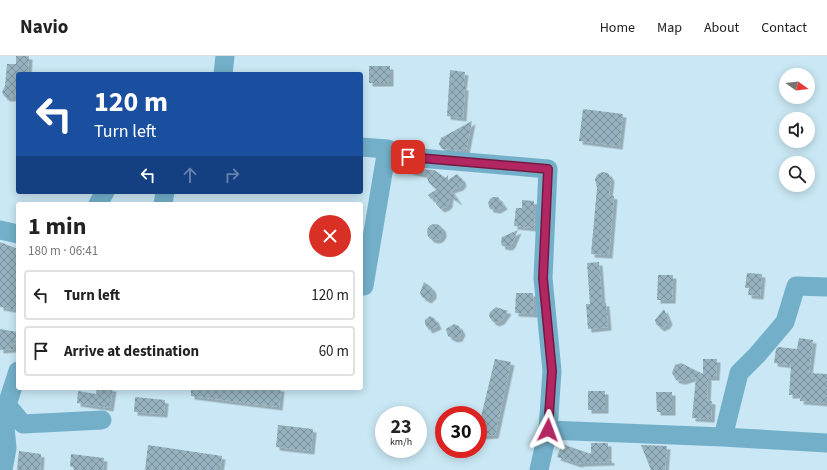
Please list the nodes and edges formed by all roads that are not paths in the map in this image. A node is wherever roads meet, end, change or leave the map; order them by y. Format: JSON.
{"nodes":[{"id":1,"x":225,"y":56,"type":"edge"},
{"id":2,"x":224,"y":72,"type":"edge"},
{"id":3,"x":363,"y":147,"type":"edge"},
{"id":4,"x":387,"y":149,"type":"junction"},
{"id":5,"x":0,"y":230,"type":"edge"},
{"id":6,"x":16,"y":234,"type":"edge"},
{"id":7,"x":364,"y":286,"type":"dead end"},
{"id":8,"x":827,"y":287,"type":"edge"},
{"id":9,"x":16,"y":377,"type":"edge"},
{"id":10,"x":4,"y":414,"type":"edge"},
{"id":11,"x":102,"y":420,"type":"dead end"},
{"id":12,"x":548,"y":430,"type":"junction"},
{"id":13,"x":723,"y":437,"type":"junction"},
{"id":14,"x":827,"y":442,"type":"edge"},
{"id":15,"x":3,"y":470,"type":"edge"},
{"id":16,"x":539,"y":470,"type":"edge"}],
"edges":[{"from":1,"to":2,"type":"street"},
{"from":3,"to":4,"type":"street"},
{"from":4,"to":7,"type":"street"},
{"from":4,"to":12,"type":"street"},
{"from":5,"to":6,"type":"street"},
{"from":8,"to":13,"type":"street"},
{"from":9,"to":10,"type":"street"},
{"from":10,"to":11,"type":"street"},
{"from":10,"to":15,"type":"street"},
{"from":12,"to":13,"type":"street"},
{"from":12,"to":16,"type":"street"},
{"from":13,"to":14,"type":"street"}]}
